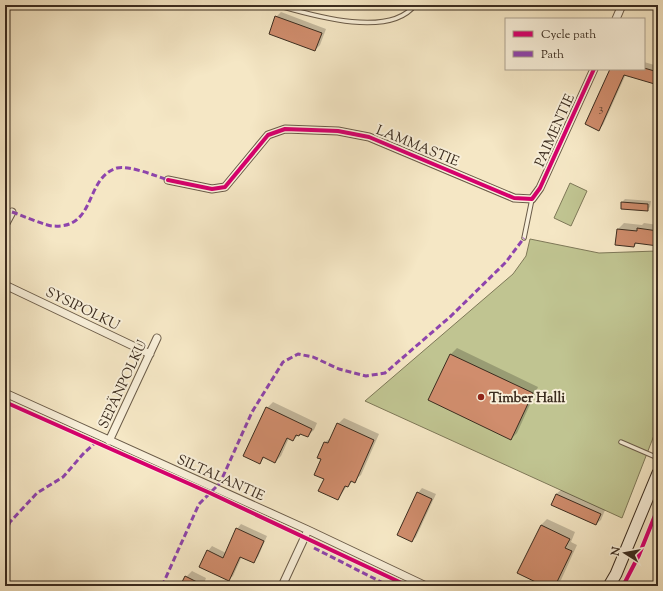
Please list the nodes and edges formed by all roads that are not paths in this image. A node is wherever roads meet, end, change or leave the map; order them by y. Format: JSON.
{"nodes":[{"id":1,"x":276,"y":5,"type":"edge"},
{"id":2,"x":415,"y":5,"type":"edge"},
{"id":3,"x":622,"y":5,"type":"edge"},
{"id":4,"x":616,"y":18,"type":"edge"},
{"id":5,"x":594,"y":70,"type":"edge"},
{"id":6,"x":168,"y":180,"type":"dead end"},
{"id":7,"x":532,"y":199,"type":"junction"},
{"id":8,"x":12,"y":212,"type":"dead end"},
{"id":9,"x":5,"y":225,"type":"edge"},
{"id":10,"x":524,"y":238,"type":"dead end"},
{"id":11,"x":5,"y":285,"type":"edge"},
{"id":12,"x":158,"y":338,"type":"dead end"},
{"id":13,"x":150,"y":354,"type":"junction"},
{"id":14,"x":5,"y":393,"type":"edge"},
{"id":15,"x":109,"y":441,"type":"junction"},
{"id":16,"x":621,"y":442,"type":"dead end"},
{"id":17,"x":658,"y":458,"type":"edge"},
{"id":18,"x":658,"y":473,"type":"edge"},
{"id":19,"x":308,"y":530,"type":"junction"},
{"id":20,"x":282,"y":586,"type":"edge"},
{"id":21,"x":426,"y":586,"type":"edge"},
{"id":22,"x":608,"y":586,"type":"edge"}],
"edges":[{"from":1,"to":2,"type":"lane"},
{"from":3,"to":4,"type":"street"},
{"from":5,"to":7,"type":"street","name":"PAIMENTIE"},
{"from":6,"to":7,"type":"street","name":"LAMMASTIE"},
{"from":7,"to":10,"type":"lane"},
{"from":8,"to":9,"type":"street"},
{"from":11,"to":13,"type":"street","name":"SYSIPOLKU"},
{"from":12,"to":13,"type":"street","name":"SEPÄNPOLKU"},
{"from":13,"to":15,"type":"street","name":"SEPÄNPOLKU"},
{"from":14,"to":15,"type":"street","name":"SILTALANTIE"},
{"from":15,"to":19,"type":"street","name":"SILTALANTIE"},
{"from":16,"to":17,"type":"lane"},
{"from":18,"to":22,"type":"main road"},
{"from":19,"to":20,"type":"street"},
{"from":19,"to":21,"type":"street","name":"SILTALANTIE"}]}
